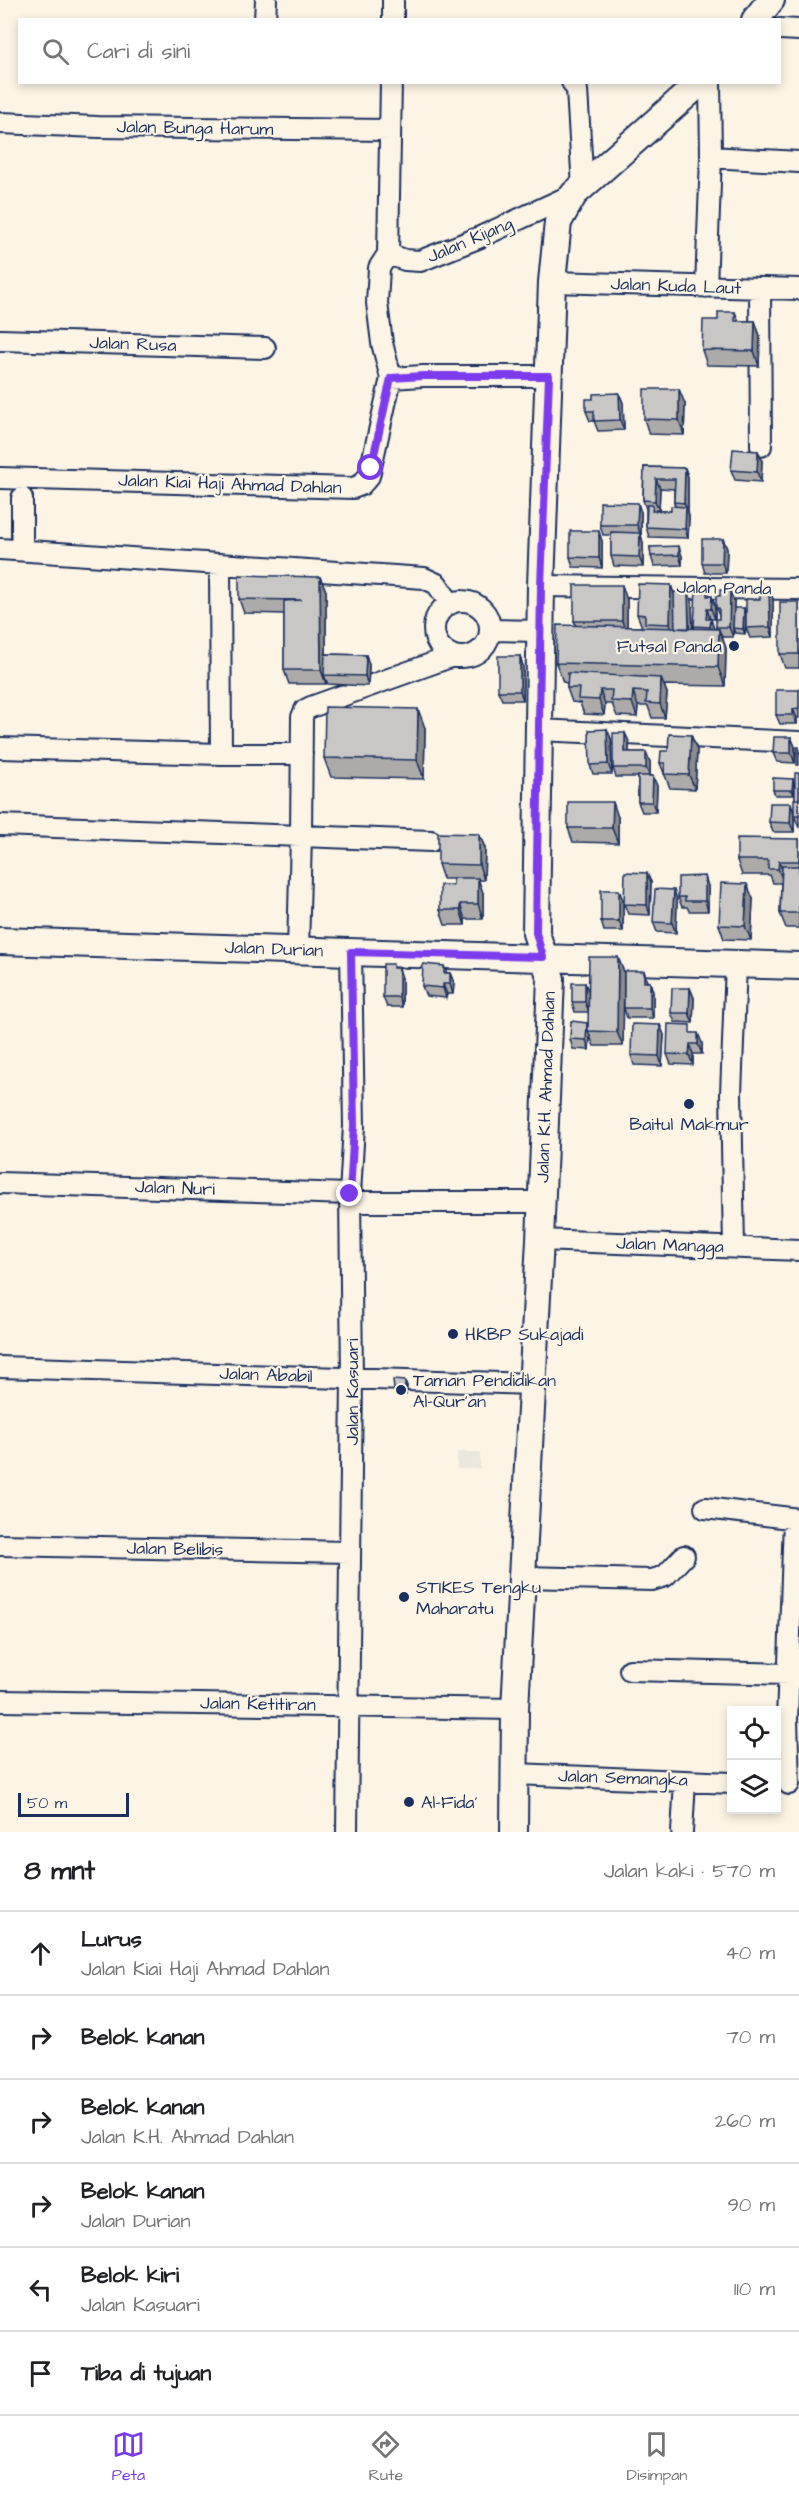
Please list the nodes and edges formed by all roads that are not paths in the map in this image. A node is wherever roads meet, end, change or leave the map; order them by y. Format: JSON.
{"nodes":[{"id":1,"x":266,"y":0,"type":"edge"},
{"id":2,"x":393,"y":0,"type":"edge"},
{"id":3,"x":771,"y":0,"type":"edge"},
{"id":4,"x":265,"y":18,"type":"edge"},
{"id":5,"x":393,"y":18,"type":"edge"},
{"id":6,"x":757,"y":18,"type":"edge"},
{"id":7,"x":781,"y":29,"type":"edge"},
{"id":8,"x":799,"y":30,"type":"edge"},
{"id":9,"x":391,"y":84,"type":"edge"},
{"id":10,"x":573,"y":84,"type":"edge"},
{"id":11,"x":699,"y":84,"type":"edge"},
{"id":12,"x":710,"y":84,"type":"edge"},
{"id":13,"x":0,"y":123,"type":"edge"},
{"id":14,"x":390,"y":130,"type":"junction"},
{"id":15,"x":711,"y":157,"type":"junction"},
{"id":16,"x":799,"y":162,"type":"edge"},
{"id":17,"x":578,"y":191,"type":"junction"},
{"id":18,"x":388,"y":254,"type":"junction"},
{"id":19,"x":552,"y":282,"type":"junction"},
{"id":20,"x":706,"y":287,"type":"junction"},
{"id":21,"x":760,"y":288,"type":"junction"},
{"id":22,"x":799,"y":289,"type":"edge"},
{"id":23,"x":0,"y":340,"type":"edge"},
{"id":24,"x":265,"y":348,"type":"dead end"},
{"id":25,"x":549,"y":376,"type":"junction"},
{"id":26,"x":391,"y":378,"type":"junction"},
{"id":27,"x":761,"y":446,"type":"dead end"},
{"id":28,"x":0,"y":478,"type":"edge"},
{"id":29,"x":23,"y":488,"type":"junction"},
{"id":30,"x":0,"y":549,"type":"edge"},
{"id":31,"x":22,"y":550,"type":"junction"},
{"id":32,"x":220,"y":565,"type":"junction"},
{"id":33,"x":541,"y":586,"type":"junction"},
{"id":34,"x":799,"y":589,"type":"edge"},
{"id":35,"x":450,"y":604,"type":"junction"},
{"id":36,"x":490,"y":630,"type":"junction"},
{"id":37,"x":541,"y":631,"type":"junction"},
{"id":38,"x":453,"y":656,"type":"junction"},
{"id":39,"x":538,"y":730,"type":"junction"},
{"id":40,"x":799,"y":742,"type":"edge"},
{"id":41,"x":0,"y":748,"type":"edge"},
{"id":42,"x":221,"y":754,"type":"junction"},
{"id":43,"x":302,"y":754,"type":"junction"},
{"id":44,"x":0,"y":825,"type":"edge"},
{"id":45,"x":301,"y":836,"type":"junction"},
{"id":46,"x":431,"y":841,"type":"dead end"},
{"id":47,"x":0,"y":941,"type":"edge"},
{"id":48,"x":298,"y":950,"type":"junction"},
{"id":49,"x":351,"y":952,"type":"junction"},
{"id":50,"x":543,"y":957,"type":"junction"},
{"id":51,"x":736,"y":964,"type":"junction"},
{"id":52,"x":799,"y":966,"type":"edge"},
{"id":53,"x":0,"y":1183,"type":"edge"},
{"id":54,"x":350,"y":1198,"type":"junction"},
{"id":55,"x":542,"y":1202,"type":"junction"},
{"id":56,"x":540,"y":1240,"type":"junction"},
{"id":57,"x":734,"y":1247,"type":"junction"},
{"id":58,"x":799,"y":1250,"type":"edge"},
{"id":59,"x":0,"y":1367,"type":"edge"},
{"id":60,"x":352,"y":1378,"type":"junction"},
{"id":61,"x":532,"y":1384,"type":"junction"},
{"id":62,"x":705,"y":1508,"type":"dead end"},
{"id":63,"x":797,"y":1519,"type":"edge"},
{"id":64,"x":0,"y":1545,"type":"edge"},
{"id":65,"x":349,"y":1551,"type":"junction"},
{"id":66,"x":684,"y":1556,"type":"dead end"},
{"id":67,"x":522,"y":1577,"type":"junction"},
{"id":68,"x":630,"y":1670,"type":"dead end"},
{"id":69,"x":788,"y":1674,"type":"junction"},
{"id":70,"x":0,"y":1701,"type":"edge"},
{"id":71,"x":348,"y":1705,"type":"junction"},
{"id":72,"x":515,"y":1709,"type":"junction"},
{"id":73,"x":515,"y":1774,"type":"junction"},
{"id":74,"x":685,"y":1780,"type":"junction"},
{"id":75,"x":727,"y":1783,"type":"edge"},
{"id":76,"x":788,"y":1784,"type":"edge"},
{"id":77,"x":347,"y":1832,"type":"edge"},
{"id":78,"x":514,"y":1832,"type":"edge"},
{"id":79,"x":682,"y":1832,"type":"edge"}],
"edges":[{"from":1,"to":4,"type":"street"},
{"from":2,"to":5,"type":"street"},
{"from":3,"to":6,"type":"main road"},
{"from":7,"to":8,"type":"street"},
{"from":9,"to":14,"type":"street"},
{"from":10,"to":17,"type":"street"},
{"from":11,"to":17,"type":"main road","name":"Jalan K.H. Ahmad Dahlan"},
{"from":12,"to":15,"type":"street"},
{"from":13,"to":14,"type":"street","name":"Jalan Bunga Harum"},
{"from":14,"to":18,"type":"street"},
{"from":15,"to":16,"type":"street"},
{"from":15,"to":20,"type":"street"},
{"from":17,"to":18,"type":"street","name":"Jalan Kijang"},
{"from":17,"to":19,"type":"main road","name":"Jalan K.H. Ahmad Dahlan"},
{"from":18,"to":26,"type":"street"},
{"from":19,"to":20,"type":"street","name":"Jalan Kuda Laut"},
{"from":19,"to":25,"type":"main road","name":"Jalan K.H. Ahmad Dahlan"},
{"from":20,"to":21,"type":"street","name":"Jalan Kuda Laut"},
{"from":21,"to":22,"type":"street","name":"Jalan Kuda Laut"},
{"from":21,"to":27,"type":"street"},
{"from":23,"to":24,"type":"street","name":"Jalan Rusa"},
{"from":25,"to":26,"type":"street"},
{"from":25,"to":33,"type":"main road","name":"Jalan K.H. Ahmad Dahlan"},
{"from":26,"to":29,"type":"street","name":"Jalan Kiai Haji Ahmad Dahlan"},
{"from":28,"to":29,"type":"street","name":"Jalan Kiai Haji Ahmad Dahlan"},
{"from":29,"to":31,"type":"street"},
{"from":30,"to":31,"type":"street"},
{"from":31,"to":32,"type":"street"},
{"from":32,"to":35,"type":"street"},
{"from":32,"to":42,"type":"street"},
{"from":33,"to":34,"type":"street","name":"Jalan Panda"},
{"from":33,"to":37,"type":"main road","name":"Jalan K.H. Ahmad Dahlan"},
{"from":35,"to":36,"type":"street"},
{"from":35,"to":38,"type":"street"},
{"from":36,"to":37,"type":"street"},
{"from":36,"to":38,"type":"street"},
{"from":37,"to":39,"type":"main road","name":"Jalan K.H. Ahmad Dahlan"},
{"from":38,"to":43,"type":"street"},
{"from":39,"to":40,"type":"street"},
{"from":39,"to":50,"type":"main road","name":"Jalan K.H. Ahmad Dahlan"},
{"from":41,"to":42,"type":"street"},
{"from":42,"to":43,"type":"street"},
{"from":43,"to":45,"type":"street"},
{"from":44,"to":45,"type":"street"},
{"from":45,"to":46,"type":"street"},
{"from":45,"to":48,"type":"street"},
{"from":47,"to":48,"type":"main road","name":"Jalan Durian"},
{"from":48,"to":49,"type":"main road","name":"Jalan Durian"},
{"from":49,"to":50,"type":"main road","name":"Jalan Durian"},
{"from":49,"to":54,"type":"street","name":"Jalan Kasuari"},
{"from":50,"to":51,"type":"main road","name":"Jalan Durian"},
{"from":50,"to":55,"type":"main road","name":"Jalan K.H. Ahmad Dahlan"},
{"from":51,"to":52,"type":"main road","name":"Jalan Durian"},
{"from":51,"to":57,"type":"street"},
{"from":53,"to":54,"type":"street","name":"Jalan Nuri"},
{"from":54,"to":55,"type":"street","name":"Jalan Nuri"},
{"from":54,"to":60,"type":"street","name":"Jalan Kasuari"},
{"from":55,"to":56,"type":"main road","name":"Jalan K.H. Ahmad Dahlan"},
{"from":56,"to":57,"type":"street","name":"Jalan Mangga"},
{"from":56,"to":61,"type":"main road","name":"Jalan K.H. Ahmad Dahlan"},
{"from":57,"to":58,"type":"street","name":"Jalan Mangga"},
{"from":59,"to":60,"type":"street","name":"Jalan Ababil"},
{"from":60,"to":61,"type":"street","name":"Jalan Ababil"},
{"from":60,"to":65,"type":"street","name":"Jalan Kasuari"},
{"from":61,"to":67,"type":"main road","name":"Jalan K.H. Ahmad Dahlan"},
{"from":62,"to":63,"type":"street"},
{"from":63,"to":69,"type":"street"},
{"from":64,"to":65,"type":"street","name":"Jalan Belibis"},
{"from":65,"to":71,"type":"street","name":"Jalan Kasuari"},
{"from":66,"to":67,"type":"street"},
{"from":67,"to":72,"type":"main road","name":"Jalan K.H. Ahmad Dahlan"},
{"from":68,"to":69,"type":"street"},
{"from":69,"to":76,"type":"street"},
{"from":70,"to":71,"type":"street","name":"Jalan Ketitiran"},
{"from":71,"to":72,"type":"street","name":"Jalan Ketitiran"},
{"from":71,"to":77,"type":"street","name":"Jalan Kasuari"},
{"from":72,"to":73,"type":"main road","name":"Jalan K.H. Ahmad Dahlan"},
{"from":73,"to":74,"type":"street","name":"Jalan Semangka"},
{"from":73,"to":78,"type":"main road","name":"Jalan K.H. Ahmad Dahlan"},
{"from":74,"to":75,"type":"street","name":"Jalan Semangka"},
{"from":74,"to":79,"type":"street"}]}
